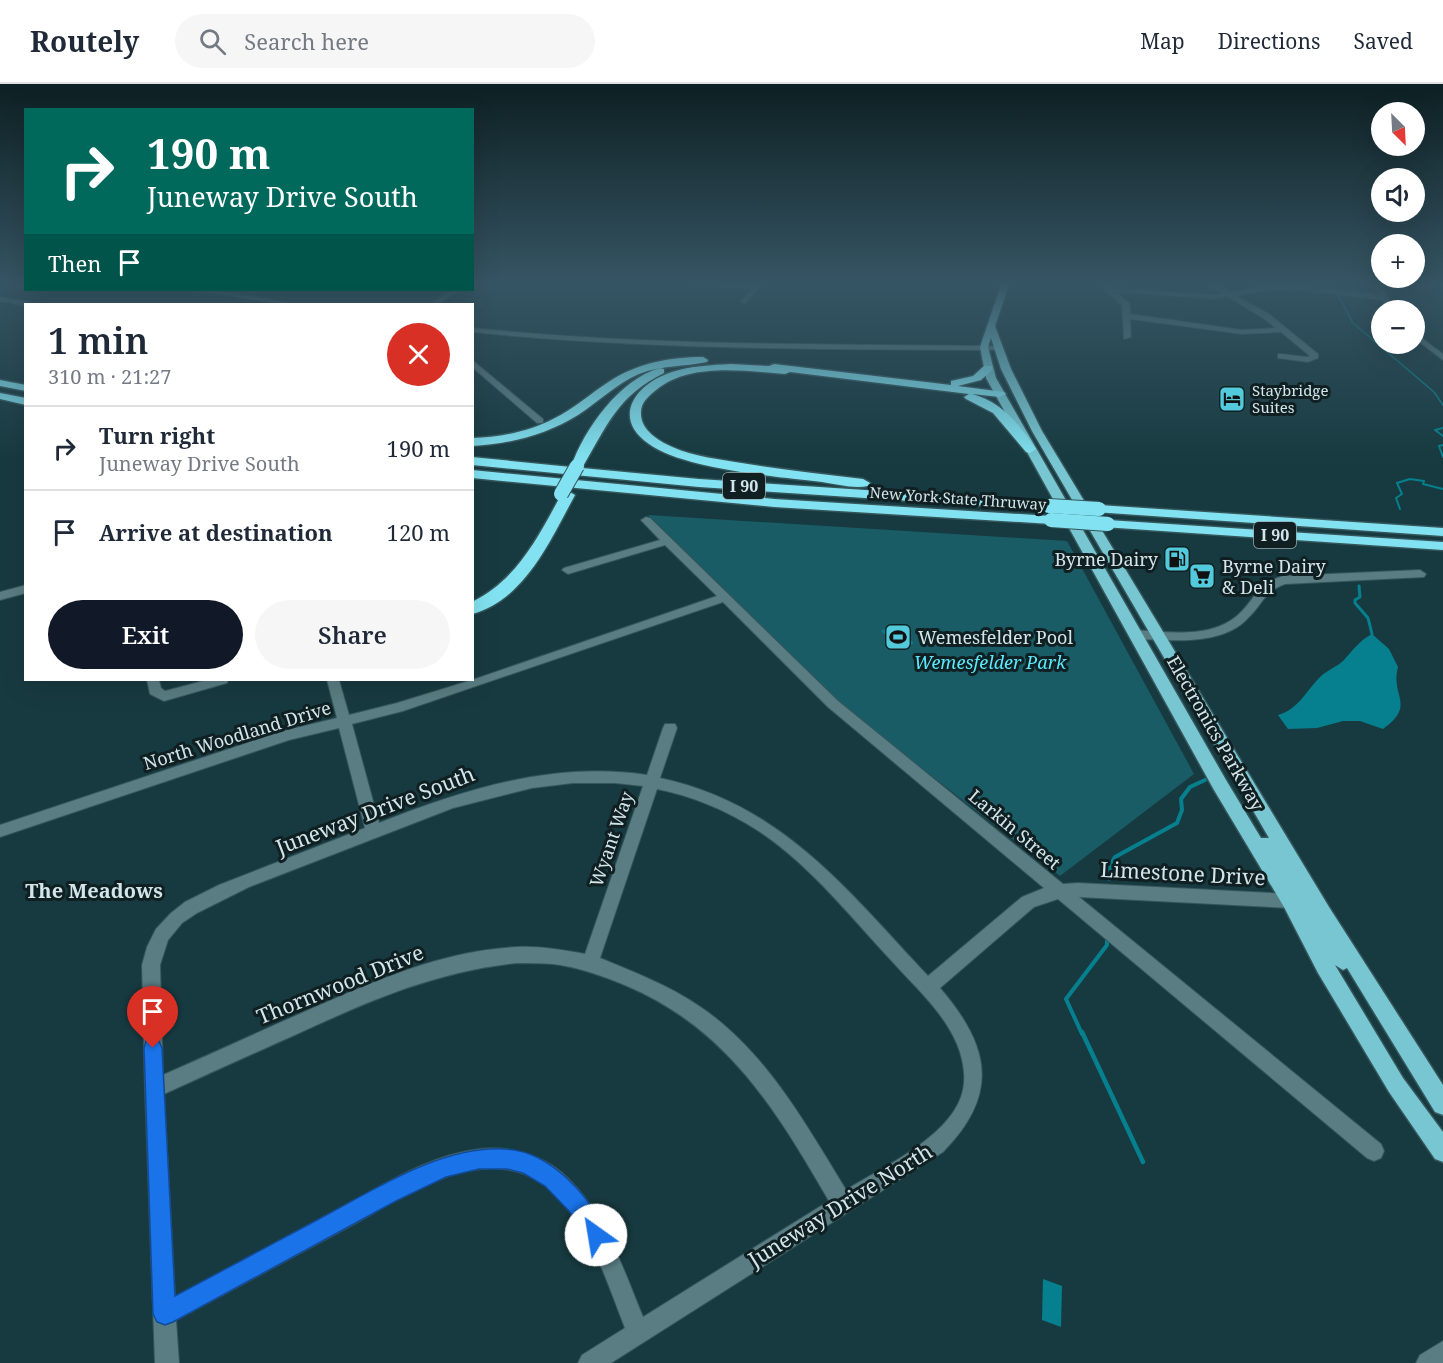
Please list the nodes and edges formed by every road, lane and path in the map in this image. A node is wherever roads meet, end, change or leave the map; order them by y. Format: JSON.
{"nodes":[{"id":1,"x":592,"y":342,"type":"edge"},
{"id":2,"x":989,"y":342,"type":"edge"},
{"id":3,"x":996,"y":342,"type":"edge"},
{"id":4,"x":1298,"y":342,"type":"edge"},
{"id":5,"x":1425,"y":343,"type":"edge"},
{"id":6,"x":998,"y":348,"type":"junction"},
{"id":7,"x":1281,"y":356,"type":"dead end"},
{"id":8,"x":986,"y":358,"type":"junction"},
{"id":9,"x":1443,"y":358,"type":"edge"},
{"id":10,"x":474,"y":364,"type":"edge"},
{"id":11,"x":747,"y":364,"type":"junction"},
{"id":12,"x":785,"y":370,"type":"junction"},
{"id":13,"x":883,"y":381,"type":"junction"},
{"id":14,"x":0,"y":383,"type":"edge"},
{"id":15,"x":24,"y":388,"type":"edge"},
{"id":16,"x":1000,"y":394,"type":"junction"},
{"id":17,"x":0,"y":396,"type":"edge"},
{"id":18,"x":1020,"y":398,"type":"junction"},
{"id":19,"x":24,"y":402,"type":"edge"},
{"id":20,"x":540,"y":421,"type":"dead end"},
{"id":21,"x":474,"y":442,"type":"edge"},
{"id":22,"x":1030,"y":449,"type":"junction"},
{"id":23,"x":474,"y":461,"type":"edge"},
{"id":24,"x":579,"y":466,"type":"junction"},
{"id":25,"x":1060,"y":471,"type":"junction"},
{"id":26,"x":474,"y":474,"type":"edge"},
{"id":27,"x":474,"y":482,"type":"edge"},
{"id":28,"x":563,"y":491,"type":"junction"},
{"id":29,"x":1017,"y":504,"type":"junction"},
{"id":30,"x":1050,"y":513,"type":"junction"},
{"id":31,"x":646,"y":520,"type":"dead end"},
{"id":32,"x":1443,"y":532,"type":"edge"},
{"id":33,"x":667,"y":541,"type":"junction"},
{"id":34,"x":1443,"y":546,"type":"edge"},
{"id":35,"x":568,"y":570,"type":"dead end"},
{"id":36,"x":1420,"y":574,"type":"dead end"},
{"id":37,"x":24,"y":590,"type":"edge"},
{"id":38,"x":0,"y":596,"type":"edge"},
{"id":39,"x":724,"y":598,"type":"junction"},
{"id":40,"x":474,"y":603,"type":"edge"},
{"id":41,"x":474,"y":608,"type":"edge"},
{"id":42,"x":1135,"y":634,"type":"junction"},
{"id":43,"x":1158,"y":636,"type":"junction"},
{"id":44,"x":153,"y":681,"type":"edge"},
{"id":45,"x":218,"y":681,"type":"edge"},
{"id":46,"x":333,"y":681,"type":"edge"},
{"id":47,"x":345,"y":721,"type":"junction"},
{"id":48,"x":670,"y":728,"type":"dead end"},
{"id":49,"x":652,"y":782,"type":"junction"},
{"id":50,"x":0,"y":831,"type":"edge"},
{"id":51,"x":374,"y":832,"type":"junction"},
{"id":52,"x":1059,"y":891,"type":"junction"},
{"id":53,"x":1300,"y":895,"type":"junction"},
{"id":54,"x":590,"y":963,"type":"junction"},
{"id":55,"x":927,"y":988,"type":"junction"},
{"id":56,"x":1370,"y":990,"type":"junction"},
{"id":57,"x":154,"y":1089,"type":"junction"},
{"id":58,"x":1443,"y":1104,"type":"edge"},
{"id":59,"x":1374,"y":1151,"type":"dead end"},
{"id":60,"x":1443,"y":1151,"type":"edge"},
{"id":61,"x":842,"y":1203,"type":"junction"},
{"id":62,"x":165,"y":1314,"type":"junction"},
{"id":63,"x":638,"y":1332,"type":"junction"},
{"id":64,"x":1443,"y":1352,"type":"edge"},
{"id":65,"x":167,"y":1363,"type":"edge"},
{"id":66,"x":590,"y":1363,"type":"edge"},
{"id":67,"x":1428,"y":1363,"type":"edge"}],
"edges":[{"from":1,"to":8,"type":"street"},
{"from":2,"to":8,"type":"main road"},
{"from":3,"to":6,"type":"main road","name":"Electronics Parkway"},
{"from":4,"to":7,"type":"street"},
{"from":5,"to":9,"type":"street"},
{"from":6,"to":8,"type":"street"},
{"from":6,"to":18,"type":"main road","name":"Electronics Parkway"},
{"from":8,"to":13,"type":"highway"},
{"from":8,"to":16,"type":"main road","name":"Electronics Parkway"},
{"from":8,"to":18,"type":"main road"},
{"from":10,"to":20,"type":"street"},
{"from":11,"to":13,"type":"highway"},
{"from":11,"to":21,"type":"highway"},
{"from":11,"to":24,"type":"highway"},
{"from":12,"to":13,"type":"highway"},
{"from":12,"to":24,"type":"highway"},
{"from":12,"to":29,"type":"highway"},
{"from":13,"to":16,"type":"highway"},
{"from":13,"to":22,"type":"highway"},
{"from":14,"to":15,"type":"highway"},
{"from":16,"to":18,"type":"main road"},
{"from":16,"to":22,"type":"main road","name":"Electronics Parkway"},
{"from":16,"to":25,"type":"main road"},
{"from":17,"to":19,"type":"highway"},
{"from":18,"to":25,"type":"main road","name":"Electronics Parkway"},
{"from":22,"to":42,"type":"main road","name":"Electronics Parkway"},
{"from":23,"to":29,"type":"highway","name":"New York State Thruway","number":"I 90"},
{"from":24,"to":28,"type":"highway"},
{"from":25,"to":43,"type":"main road","name":"Electronics Parkway"},
{"from":26,"to":28,"type":"highway","name":"New York State Thruway","number":"I 90"},
{"from":27,"to":28,"type":"highway"},
{"from":28,"to":30,"type":"highway","name":"New York State Thruway","number":"I 90"},
{"from":28,"to":40,"type":"highway"},
{"from":28,"to":41,"type":"highway"},
{"from":29,"to":30,"type":"highway","name":"New York State Thruway","number":"I 90"},
{"from":30,"to":32,"type":"highway","name":"New York State Thruway","number":"I 90","bridge":true},
{"from":30,"to":34,"type":"highway","name":"New York State Thruway","number":"I 90","bridge":true},
{"from":31,"to":33,"type":"street","name":"Larkin Street"},
{"from":33,"to":35,"type":"street"},
{"from":33,"to":39,"type":"street","name":"Larkin Street"},
{"from":36,"to":43,"type":"street"},
{"from":37,"to":38,"type":"street"},
{"from":39,"to":47,"type":"street","name":"North Woodland Drive"},
{"from":39,"to":52,"type":"street","name":"Larkin Street"},
{"from":42,"to":43,"type":"street"},
{"from":42,"to":53,"type":"main road","name":"Electronics Parkway"},
{"from":43,"to":53,"type":"main road","name":"Electronics Parkway"},
{"from":44,"to":45,"type":"street"},
{"from":46,"to":47,"type":"street"},
{"from":47,"to":50,"type":"street","name":"North Woodland Drive"},
{"from":47,"to":51,"type":"street"},
{"from":48,"to":49,"type":"street","name":"Wyant Way"},
{"from":49,"to":51,"type":"street","name":"Juneway Drive South"},
{"from":49,"to":54,"type":"street","name":"Wyant Way"},
{"from":49,"to":55,"type":"street","name":"Juneway Drive South"},
{"from":51,"to":57,"type":"street","name":"Juneway Drive South"},
{"from":52,"to":53,"type":"street","name":"Limestone Drive"},
{"from":52,"to":55,"type":"street","name":"Limestone Drive"},
{"from":52,"to":59,"type":"street","name":"Larkin Street"},
{"from":53,"to":56,"type":"main road"},
{"from":53,"to":56,"type":"main road"},
{"from":53,"to":60,"type":"main road","name":"Electronics Parkway"},
{"from":54,"to":57,"type":"street","name":"Thornwood Drive"},
{"from":54,"to":61,"type":"street","name":"Thornwood Drive"},
{"from":55,"to":61,"type":"street","name":"Juneway Drive North"},
{"from":56,"to":58,"type":"main road"},
{"from":57,"to":62,"type":"street","name":"Juneway Drive South"},
{"from":61,"to":63,"type":"street","name":"Juneway Drive North"},
{"from":62,"to":63,"type":"street"},
{"from":62,"to":65,"type":"street"},
{"from":63,"to":66,"type":"street","name":"Juneway Drive North"},
{"from":64,"to":67,"type":"street"}]}
